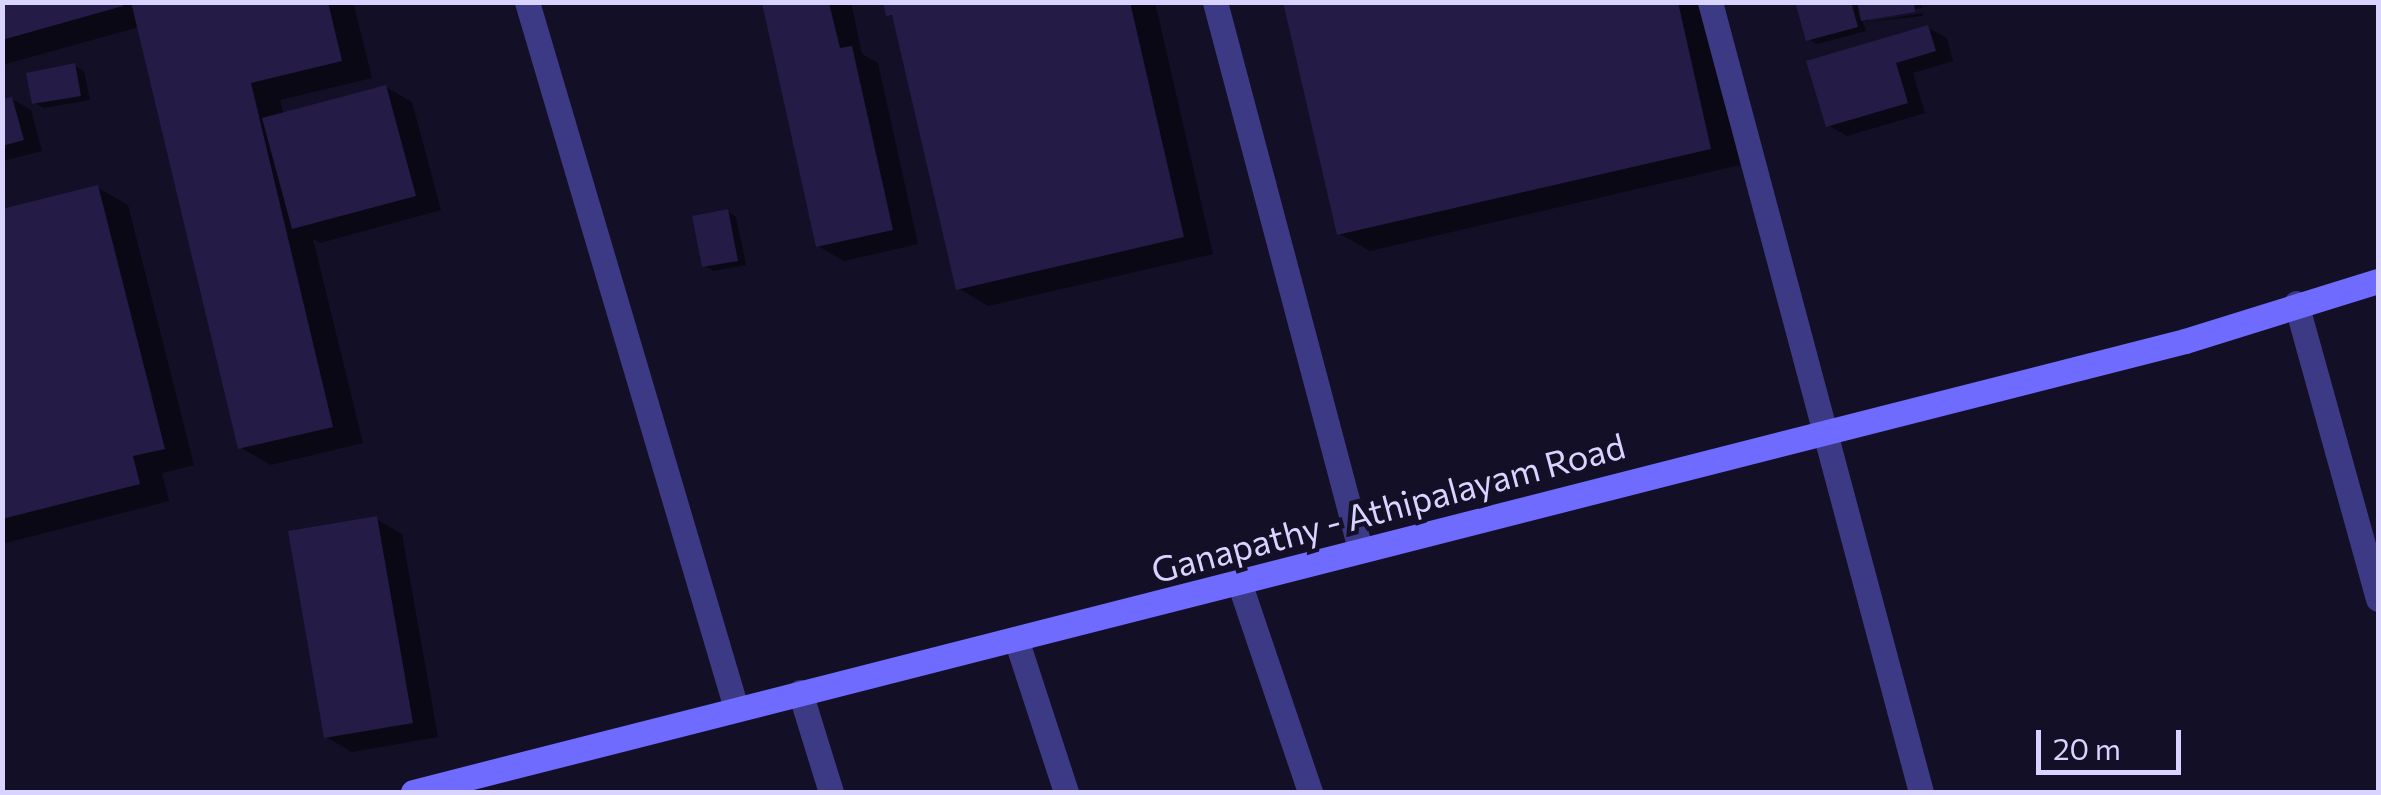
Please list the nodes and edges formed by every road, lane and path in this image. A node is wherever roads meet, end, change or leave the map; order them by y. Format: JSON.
{"nodes":[{"id":1,"x":527,"y":2,"type":"edge"},
{"id":2,"x":1215,"y":2,"type":"edge"},
{"id":3,"x":1710,"y":2,"type":"edge"},
{"id":4,"x":2378,"y":280,"type":"edge"},
{"id":5,"x":2296,"y":303,"type":"junction"},
{"id":6,"x":1826,"y":431,"type":"junction"},
{"id":7,"x":1360,"y":549,"type":"junction"},
{"id":8,"x":1238,"y":582,"type":"junction"},
{"id":9,"x":2378,"y":599,"type":"edge"},
{"id":10,"x":1016,"y":639,"type":"junction"},
{"id":11,"x":800,"y":692,"type":"junction"},
{"id":12,"x":736,"y":708,"type":"junction"},
{"id":13,"x":413,"y":792,"type":"edge"},
{"id":14,"x":831,"y":792,"type":"edge"},
{"id":15,"x":1066,"y":792,"type":"edge"},
{"id":16,"x":1310,"y":792,"type":"edge"},
{"id":17,"x":1921,"y":792,"type":"edge"}],
"edges":[{"from":1,"to":12,"type":"street"},
{"from":2,"to":7,"type":"street"},
{"from":3,"to":6,"type":"street"},
{"from":4,"to":5,"type":"main road","name":"Ganapathy - Athipalayam Road"},
{"from":5,"to":6,"type":"main road","name":"Ganapathy - Athipalayam Road"},
{"from":5,"to":9,"type":"street"},
{"from":6,"to":7,"type":"main road","name":"Ganapathy - Athipalayam Road"},
{"from":6,"to":17,"type":"street"},
{"from":7,"to":8,"type":"main road","name":"Ganapathy - Athipalayam Road"},
{"from":8,"to":10,"type":"main road","name":"Ganapathy - Athipalayam Road"},
{"from":8,"to":16,"type":"street"},
{"from":10,"to":11,"type":"main road","name":"Ganapathy - Athipalayam Road"},
{"from":10,"to":15,"type":"street"},
{"from":11,"to":12,"type":"main road","name":"Ganapathy - Athipalayam Road"},
{"from":11,"to":14,"type":"street"},
{"from":12,"to":13,"type":"main road","name":"Ganapathy - Athipalayam Road"}]}
